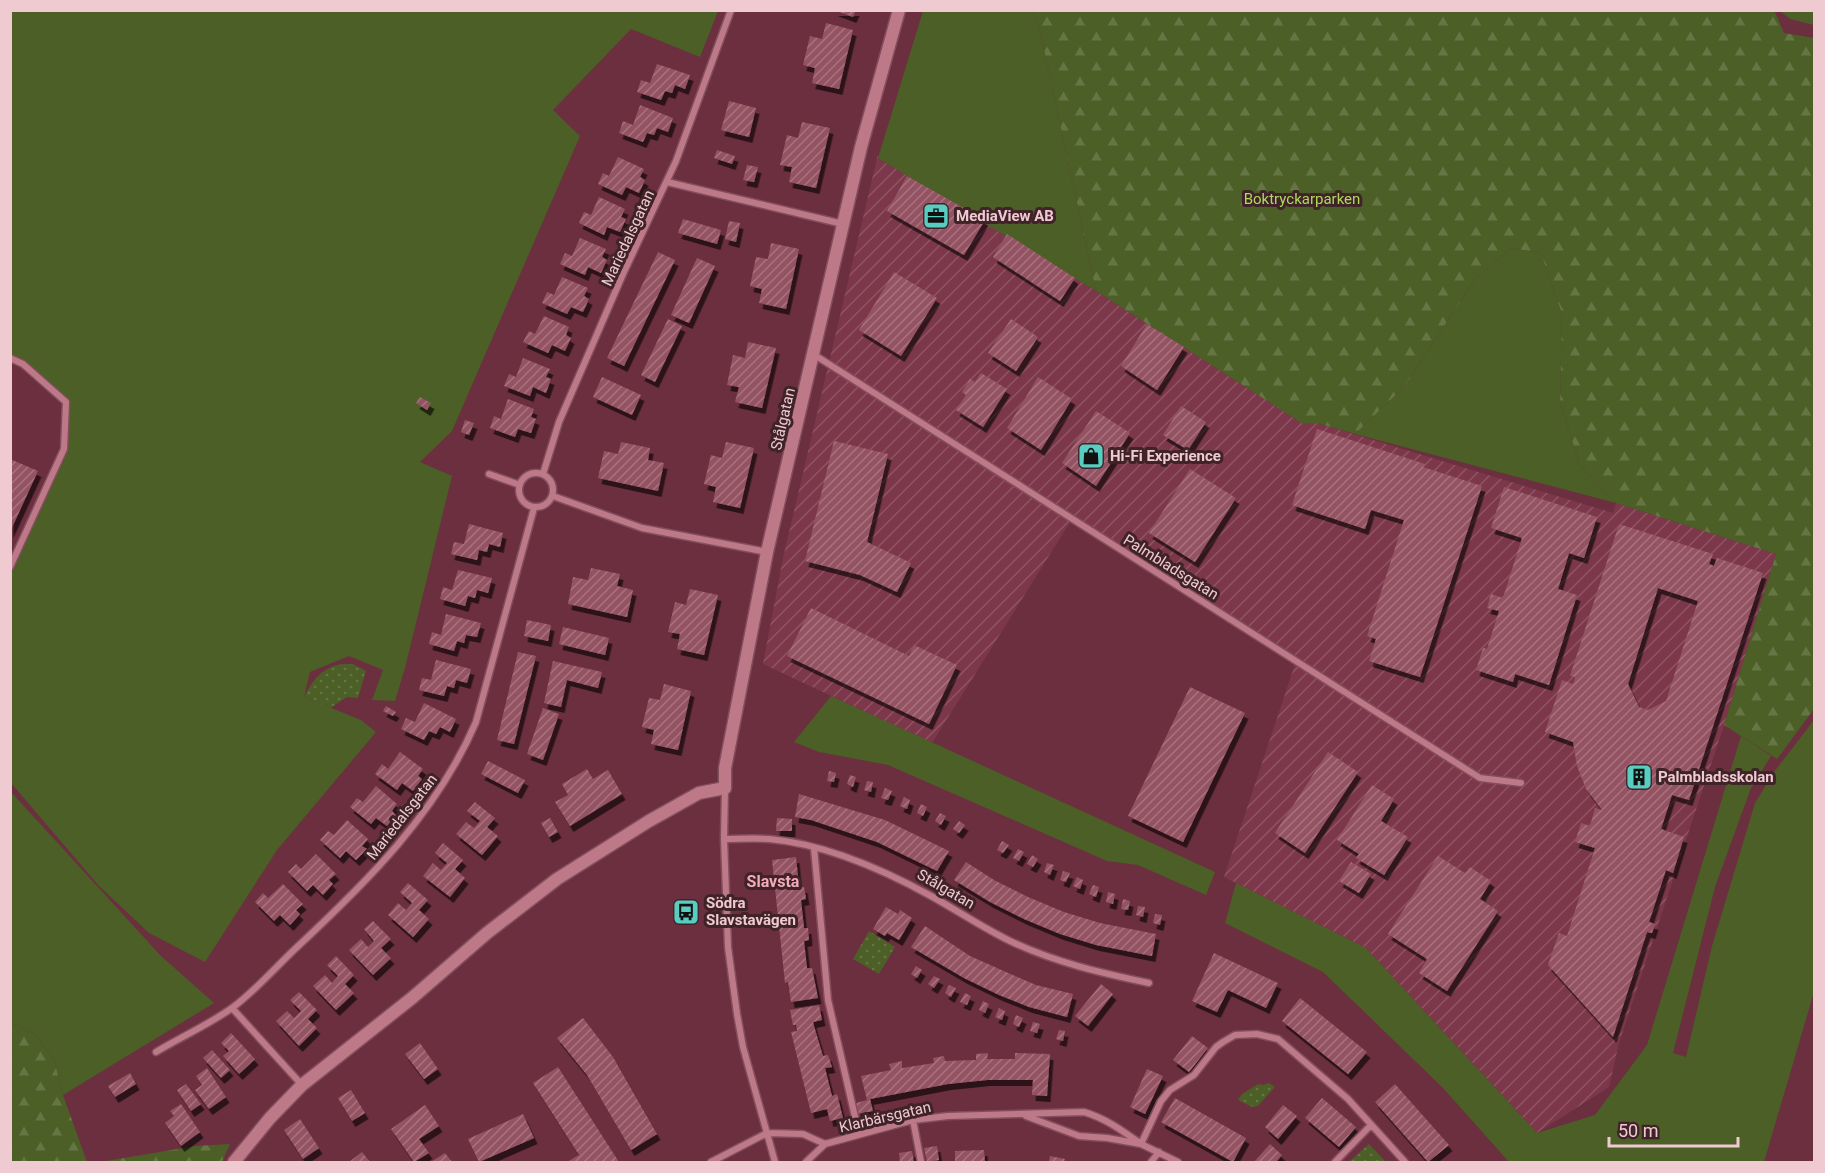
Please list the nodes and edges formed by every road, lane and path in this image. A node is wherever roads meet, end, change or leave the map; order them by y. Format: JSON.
{"nodes":[{"id":1,"x":731,"y":10,"type":"edge"},
{"id":2,"x":899,"y":10,"type":"edge"},
{"id":3,"x":667,"y":182,"type":"junction"},
{"id":4,"x":844,"y":224,"type":"junction"},
{"id":5,"x":813,"y":354,"type":"junction"},
{"id":6,"x":10,"y":358,"type":"edge"},
{"id":7,"x":489,"y":474,"type":"dead end"},
{"id":8,"x":543,"y":474,"type":"junction"},
{"id":9,"x":520,"y":485,"type":"junction"},
{"id":10,"x":553,"y":496,"type":"junction"},
{"id":11,"x":534,"y":508,"type":"junction"},
{"id":12,"x":767,"y":552,"type":"junction"},
{"id":13,"x":10,"y":567,"type":"edge"},
{"id":14,"x":1521,"y":783,"type":"dead end"},
{"id":15,"x":725,"y":788,"type":"junction"},
{"id":16,"x":724,"y":839,"type":"junction"},
{"id":17,"x":814,"y":848,"type":"junction"},
{"id":18,"x":1149,"y":983,"type":"dead end"},
{"id":19,"x":232,"y":1008,"type":"junction"},
{"id":20,"x":156,"y":1052,"type":"dead end"},
{"id":21,"x":302,"y":1085,"type":"junction"},
{"id":22,"x":1022,"y":1115,"type":"junction"},
{"id":23,"x":913,"y":1120,"type":"junction"},
{"id":24,"x":1371,"y":1125,"type":"junction"},
{"id":25,"x":767,"y":1133,"type":"junction"},
{"id":26,"x":859,"y":1134,"type":"junction"},
{"id":27,"x":825,"y":1144,"type":"junction"},
{"id":28,"x":1141,"y":1144,"type":"junction"},
{"id":29,"x":1159,"y":1152,"type":"junction"},
{"id":30,"x":234,"y":1162,"type":"edge"},
{"id":31,"x":711,"y":1162,"type":"edge"},
{"id":32,"x":776,"y":1162,"type":"edge"},
{"id":33,"x":806,"y":1162,"type":"edge"},
{"id":34,"x":921,"y":1162,"type":"edge"},
{"id":35,"x":1151,"y":1162,"type":"edge"},
{"id":36,"x":1178,"y":1162,"type":"edge"},
{"id":37,"x":1335,"y":1162,"type":"edge"},
{"id":38,"x":1405,"y":1162,"type":"edge"}],
"edges":[{"from":1,"to":3,"type":"street","name":"Mariedalsgatan"},
{"from":2,"to":4,"type":"street","name":"Stålgatan"},
{"from":3,"to":4,"type":"street"},
{"from":3,"to":8,"type":"street","name":"Mariedalsgatan"},
{"from":4,"to":5,"type":"street","name":"Stålgatan"},
{"from":5,"to":12,"type":"street","name":"Stålgatan"},
{"from":5,"to":14,"type":"street","name":"Palmbladsgatan"},
{"from":6,"to":13,"type":"street"},
{"from":7,"to":9,"type":"street"},
{"from":8,"to":9,"type":"street"},
{"from":8,"to":10,"type":"street"},
{"from":9,"to":11,"type":"street"},
{"from":10,"to":11,"type":"street"},
{"from":10,"to":12,"type":"street"},
{"from":11,"to":19,"type":"street","name":"Mariedalsgatan"},
{"from":12,"to":15,"type":"street","name":"Stålgatan"},
{"from":15,"to":16,"type":"street","name":"Stålgatan"},
{"from":15,"to":21,"type":"street"},
{"from":16,"to":17,"type":"street","name":"Stålgatan"},
{"from":16,"to":25,"type":"street","name":"Stålgatan"},
{"from":17,"to":18,"type":"street","name":"Stålgatan"},
{"from":17,"to":26,"type":"street"},
{"from":19,"to":20,"type":"street","name":"Mariedalsgatan"},
{"from":19,"to":21,"type":"street"},
{"from":21,"to":30,"type":"street"},
{"from":22,"to":23,"type":"street","name":"Klarbärsgatan"},
{"from":22,"to":28,"type":"street","name":"Klarbärsgatan"},
{"from":22,"to":28,"type":"street","name":"Klarbärsgatan"},
{"from":23,"to":26,"type":"street","name":"Klarbärsgatan"},
{"from":23,"to":34,"type":"street"},
{"from":24,"to":28,"type":"street"},
{"from":24,"to":37,"type":"street"},
{"from":24,"to":38,"type":"street"},
{"from":25,"to":27,"type":"street","name":"Klarbärsgatan"},
{"from":25,"to":31,"type":"street"},
{"from":25,"to":32,"type":"street","name":"Stålgatan"},
{"from":26,"to":27,"type":"street","name":"Klarbärsgatan"},
{"from":27,"to":33,"type":"street","name":"Klarbärsgatan"},
{"from":28,"to":29,"type":"street","name":"Klarbärsgatan"},
{"from":29,"to":35,"type":"street"},
{"from":29,"to":36,"type":"street","name":"Klarbärsgatan"}]}
